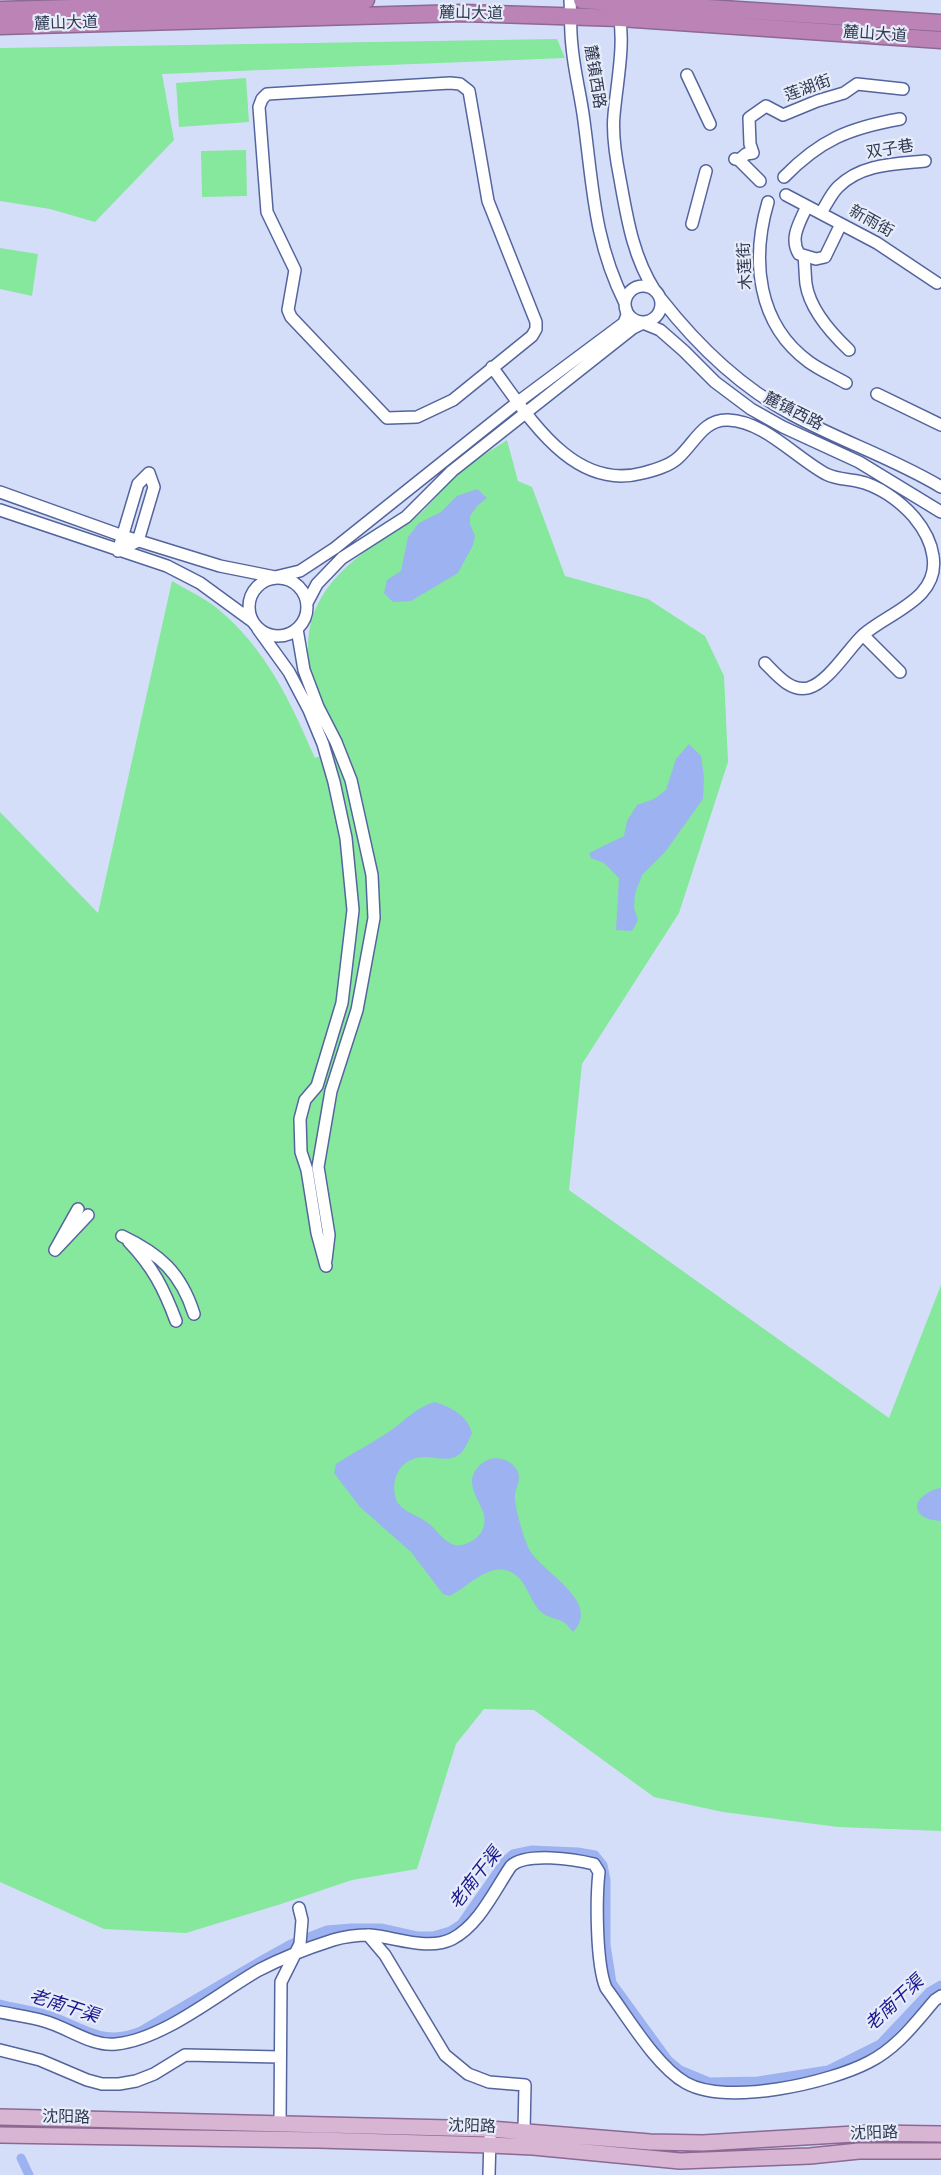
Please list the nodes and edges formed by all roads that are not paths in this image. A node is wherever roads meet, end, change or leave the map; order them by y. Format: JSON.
{"nodes":[{"id":1,"x":366,"y":0,"type":"edge"},
{"id":2,"x":570,"y":0,"type":"edge"},
{"id":3,"x":583,"y":0,"type":"edge"},
{"id":4,"x":0,"y":10,"type":"edge"},
{"id":5,"x":619,"y":11,"type":"junction"},
{"id":6,"x":571,"y":18,"type":"junction"},
{"id":7,"x":587,"y":18,"type":"junction"},
{"id":8,"x":941,"y":23,"type":"edge"},
{"id":9,"x":0,"y":26,"type":"edge"},
{"id":10,"x":941,"y":40,"type":"edge"},
{"id":11,"x":687,"y":75,"type":"dead end"},
{"id":12,"x":904,"y":89,"type":"dead end"},
{"id":13,"x":900,"y":119,"type":"dead end"},
{"id":14,"x":710,"y":124,"type":"dead end"},
{"id":15,"x":925,"y":161,"type":"dead end"},
{"id":16,"x":706,"y":170,"type":"dead end"},
{"id":17,"x":784,"y":177,"type":"dead end"},
{"id":18,"x":760,"y":181,"type":"dead end"},
{"id":19,"x":786,"y":195,"type":"dead end"},
{"id":20,"x":768,"y":202,"type":"dead end"},
{"id":21,"x":807,"y":206,"type":"junction"},
{"id":22,"x":820,"y":213,"type":"junction"},
{"id":23,"x":692,"y":224,"type":"dead end"},
{"id":24,"x":841,"y":224,"type":"junction"},
{"id":25,"x":804,"y":256,"type":"junction"},
{"id":26,"x":937,"y":283,"type":"dead end"},
{"id":27,"x":658,"y":295,"type":"junction"},
{"id":28,"x":626,"y":306,"type":"junction"},
{"id":29,"x":643,"y":323,"type":"junction"},
{"id":30,"x":849,"y":350,"type":"dead end"},
{"id":31,"x":492,"y":368,"type":"junction"},
{"id":32,"x":846,"y":383,"type":"dead end"},
{"id":33,"x":877,"y":394,"type":"dead end"},
{"id":34,"x":518,"y":402,"type":"junction"},
{"id":35,"x":524,"y":413,"type":"junction"},
{"id":36,"x":941,"y":425,"type":"edge"},
{"id":37,"x":444,"y":460,"type":"junction"},
{"id":38,"x":452,"y":471,"type":"junction"},
{"id":39,"x":941,"y":487,"type":"edge"},
{"id":40,"x":0,"y":492,"type":"edge"},
{"id":41,"x":0,"y":510,"type":"edge"},
{"id":42,"x":941,"y":512,"type":"edge"},
{"id":43,"x":122,"y":536,"type":"junction"},
{"id":44,"x":138,"y":541,"type":"junction"},
{"id":45,"x":118,"y":551,"type":"junction"},
{"id":46,"x":338,"y":553,"type":"junction"},
{"id":47,"x":275,"y":577,"type":"junction"},
{"id":48,"x":307,"y":603,"type":"junction"},
{"id":49,"x":255,"y":625,"type":"junction"},
{"id":50,"x":297,"y":628,"type":"junction"},
{"id":51,"x":864,"y":634,"type":"junction"},
{"id":52,"x":765,"y":663,"type":"dead end"},
{"id":53,"x":900,"y":672,"type":"dead end"},
{"id":54,"x":314,"y":708,"type":"junction"},
{"id":55,"x":194,"y":1314,"type":"dead end"},
{"id":56,"x":176,"y":1322,"type":"dead end"},
{"id":57,"x":299,"y":1908,"type":"dead end"},
{"id":58,"x":368,"y":1935,"type":"junction"},
{"id":59,"x":298,"y":1949,"type":"junction"},
{"id":60,"x":941,"y":1996,"type":"edge"},
{"id":61,"x":0,"y":2012,"type":"edge"},
{"id":62,"x":0,"y":2050,"type":"edge"},
{"id":63,"x":280,"y":2057,"type":"junction"},
{"id":64,"x":0,"y":2117,"type":"edge"},
{"id":65,"x":280,"y":2123,"type":"junction"},
{"id":66,"x":490,"y":2129,"type":"junction"},
{"id":67,"x":524,"y":2130,"type":"junction"},
{"id":68,"x":941,"y":2134,"type":"edge"},
{"id":69,"x":0,"y":2135,"type":"edge"},
{"id":70,"x":490,"y":2145,"type":"junction"},
{"id":71,"x":941,"y":2151,"type":"edge"},
{"id":72,"x":489,"y":2175,"type":"edge"}],
"edges":[{"from":1,"to":4,"type":"highway","name":"麓山大道"},
{"from":2,"to":6,"type":"street","name":"麓镇西路"},
{"from":3,"to":5,"type":"highway","name":"麓山大道"},
{"from":3,"to":7,"type":"street"},
{"from":5,"to":7,"type":"highway","name":"麓山大道"},
{"from":5,"to":8,"type":"highway","name":"麓山大道"},
{"from":5,"to":10,"type":"highway","name":"麓山大道"},
{"from":5,"to":27,"type":"street"},
{"from":6,"to":7,"type":"highway","name":"麓山大道"},
{"from":6,"to":9,"type":"highway","name":"麓山大道"},
{"from":6,"to":28,"type":"street","name":"麓镇西路"},
{"from":11,"to":14,"type":"street"},
{"from":12,"to":18,"type":"street","name":"莲湖街"},
{"from":13,"to":17,"type":"street"},
{"from":15,"to":22,"type":"street","name":"双子巷"},
{"from":16,"to":23,"type":"street"},
{"from":19,"to":21,"type":"street","name":"新雨街"},
{"from":20,"to":32,"type":"street","name":"木莲街"},
{"from":21,"to":22,"type":"street","name":"新雨街"},
{"from":21,"to":25,"type":"street"},
{"from":22,"to":24,"type":"street","name":"新雨街"},
{"from":24,"to":25,"type":"street"},
{"from":24,"to":26,"type":"street","name":"新雨街"},
{"from":25,"to":30,"type":"street"},
{"from":27,"to":28,"type":"street"},
{"from":27,"to":29,"type":"street"},
{"from":27,"to":39,"type":"street"},
{"from":28,"to":29,"type":"street"},
{"from":28,"to":34,"type":"street"},
{"from":29,"to":35,"type":"street"},
{"from":29,"to":42,"type":"street","name":"麓镇西路"},
{"from":31,"to":31,"type":"street"},
{"from":31,"to":34,"type":"street"},
{"from":33,"to":36,"type":"street"},
{"from":34,"to":35,"type":"street"},
{"from":34,"to":37,"type":"street"},
{"from":35,"to":38,"type":"street"},
{"from":35,"to":51,"type":"street"},
{"from":37,"to":38,"type":"street"},
{"from":37,"to":46,"type":"street"},
{"from":38,"to":46,"type":"street"},
{"from":40,"to":43,"type":"street"},
{"from":41,"to":45,"type":"street"},
{"from":43,"to":44,"type":"street"},
{"from":43,"to":44,"type":"street"},
{"from":43,"to":45,"type":"street"},
{"from":44,"to":45,"type":"street"},
{"from":44,"to":47,"type":"street"},
{"from":45,"to":49,"type":"street"},
{"from":46,"to":47,"type":"street"},
{"from":46,"to":48,"type":"street"},
{"from":47,"to":48,"type":"street"},
{"from":47,"to":49,"type":"street"},
{"from":48,"to":50,"type":"street"},
{"from":49,"to":50,"type":"street"},
{"from":49,"to":54,"type":"street"},
{"from":50,"to":54,"type":"street"},
{"from":51,"to":52,"type":"street"},
{"from":51,"to":53,"type":"street"},
{"from":54,"to":54,"type":"street"},
{"from":55,"to":56,"type":"street"},
{"from":57,"to":59,"type":"street"},
{"from":58,"to":59,"type":"street"},
{"from":58,"to":60,"type":"street"},
{"from":58,"to":67,"type":"street"},
{"from":59,"to":61,"type":"street"},
{"from":59,"to":63,"type":"street"},
{"from":62,"to":63,"type":"street"},
{"from":63,"to":65,"type":"street"},
{"from":64,"to":65,"type":"main road","name":"沈阳路"},
{"from":65,"to":66,"type":"main road","name":"沈阳路"},
{"from":66,"to":67,"type":"main road","name":"沈阳路"},
{"from":66,"to":70,"type":"street"},
{"from":67,"to":68,"type":"main road","name":"沈阳路"},
{"from":69,"to":70,"type":"main road","name":"沈阳路"},
{"from":70,"to":71,"type":"main road","name":"沈阳路"},
{"from":70,"to":72,"type":"street"}]}
